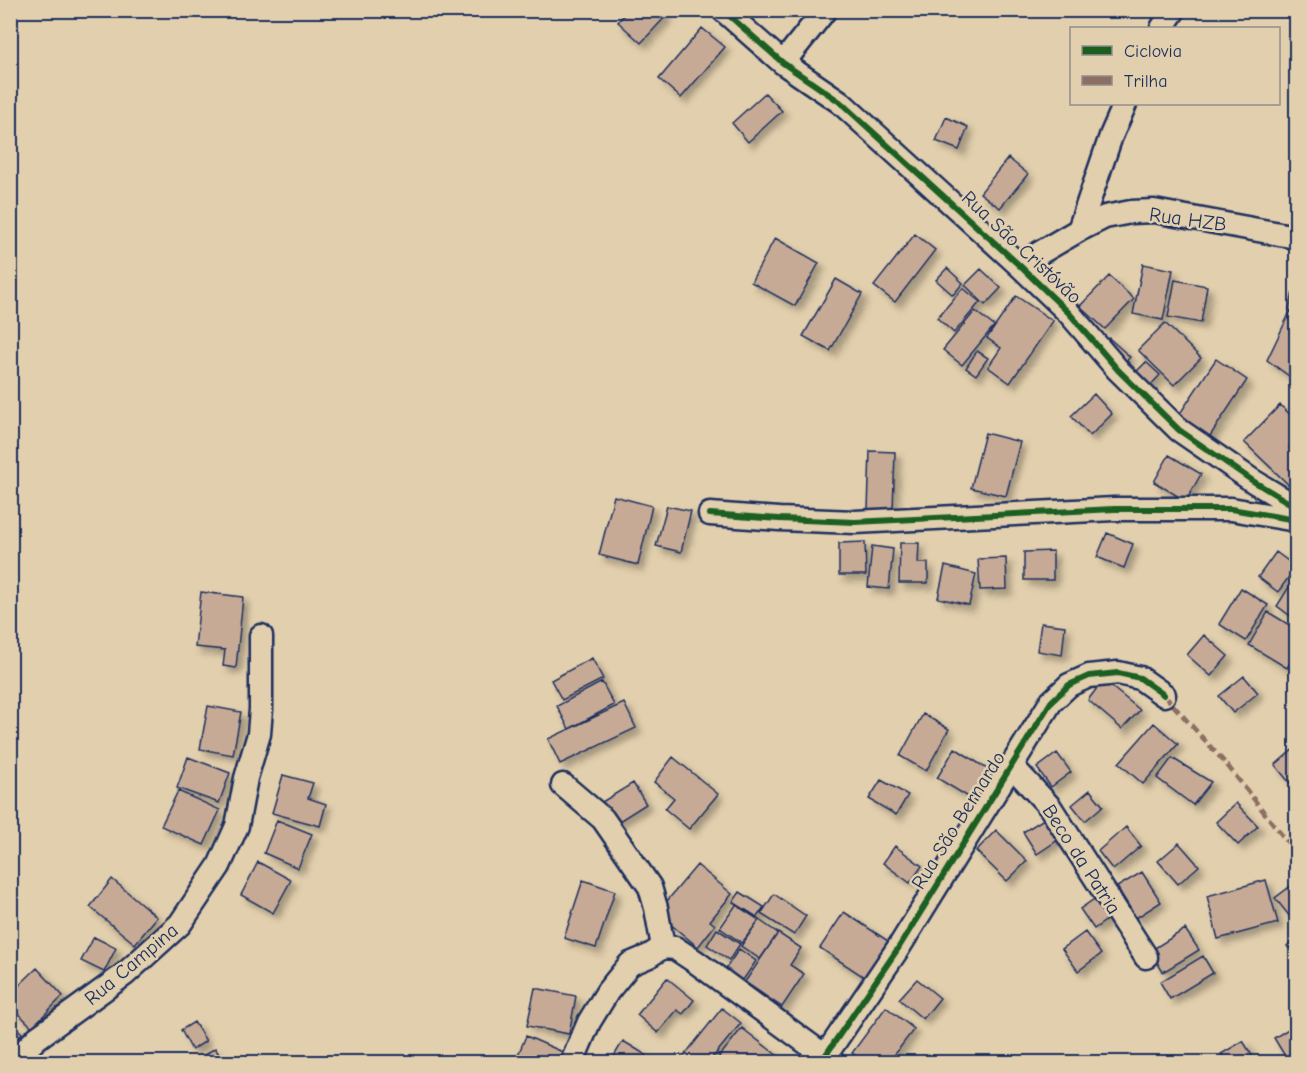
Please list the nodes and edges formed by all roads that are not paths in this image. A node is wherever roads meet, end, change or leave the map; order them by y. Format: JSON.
{"nodes":[{"id":1,"x":723,"y":10,"type":"edge"},
{"id":2,"x":825,"y":10,"type":"edge"},
{"id":3,"x":1174,"y":10,"type":"edge"},
{"id":4,"x":1163,"y":27,"type":"edge"},
{"id":5,"x":783,"y":63,"type":"junction"},
{"id":6,"x":1125,"y":105,"type":"edge"},
{"id":7,"x":1079,"y":230,"type":"junction"},
{"id":8,"x":1296,"y":237,"type":"edge"},
{"id":9,"x":1019,"y":265,"type":"junction"},
{"id":10,"x":1296,"y":507,"type":"edge"},
{"id":11,"x":710,"y":514,"type":"dead end"},
{"id":12,"x":1296,"y":520,"type":"edge"},
{"id":13,"x":261,"y":636,"type":"dead end"},
{"id":14,"x":1164,"y":695,"type":"dead end"},
{"id":15,"x":1011,"y":765,"type":"junction"},
{"id":16,"x":562,"y":786,"type":"dead end"},
{"id":17,"x":656,"y":951,"type":"junction"},
{"id":18,"x":1146,"y":957,"type":"dead end"},
{"id":19,"x":827,"y":1061,"type":"edge"},
{"id":20,"x":13,"y":1062,"type":"edge"},
{"id":21,"x":572,"y":1062,"type":"edge"}],
"edges":[{"from":1,"to":5,"type":"street","name":"Rua São Cristóvão"},
{"from":2,"to":5,"type":"street"},
{"from":3,"to":4,"type":"street"},
{"from":5,"to":9,"type":"street","name":"Rua São Cristóvão"},
{"from":6,"to":7,"type":"street"},
{"from":7,"to":8,"type":"street","name":"Rua HZB"},
{"from":7,"to":9,"type":"street","name":"Rua HZB"},
{"from":9,"to":10,"type":"street","name":"Rua São Cristóvão"},
{"from":11,"to":12,"type":"street"},
{"from":13,"to":20,"type":"street","name":"Rua Campina"},
{"from":14,"to":15,"type":"street","name":"Rua São Bernardo"},
{"from":15,"to":18,"type":"street","name":"Beco da Patria"},
{"from":15,"to":19,"type":"street","name":"Rua São Bernardo"},
{"from":16,"to":17,"type":"street"},
{"from":17,"to":19,"type":"street"},
{"from":17,"to":21,"type":"street"}]}
